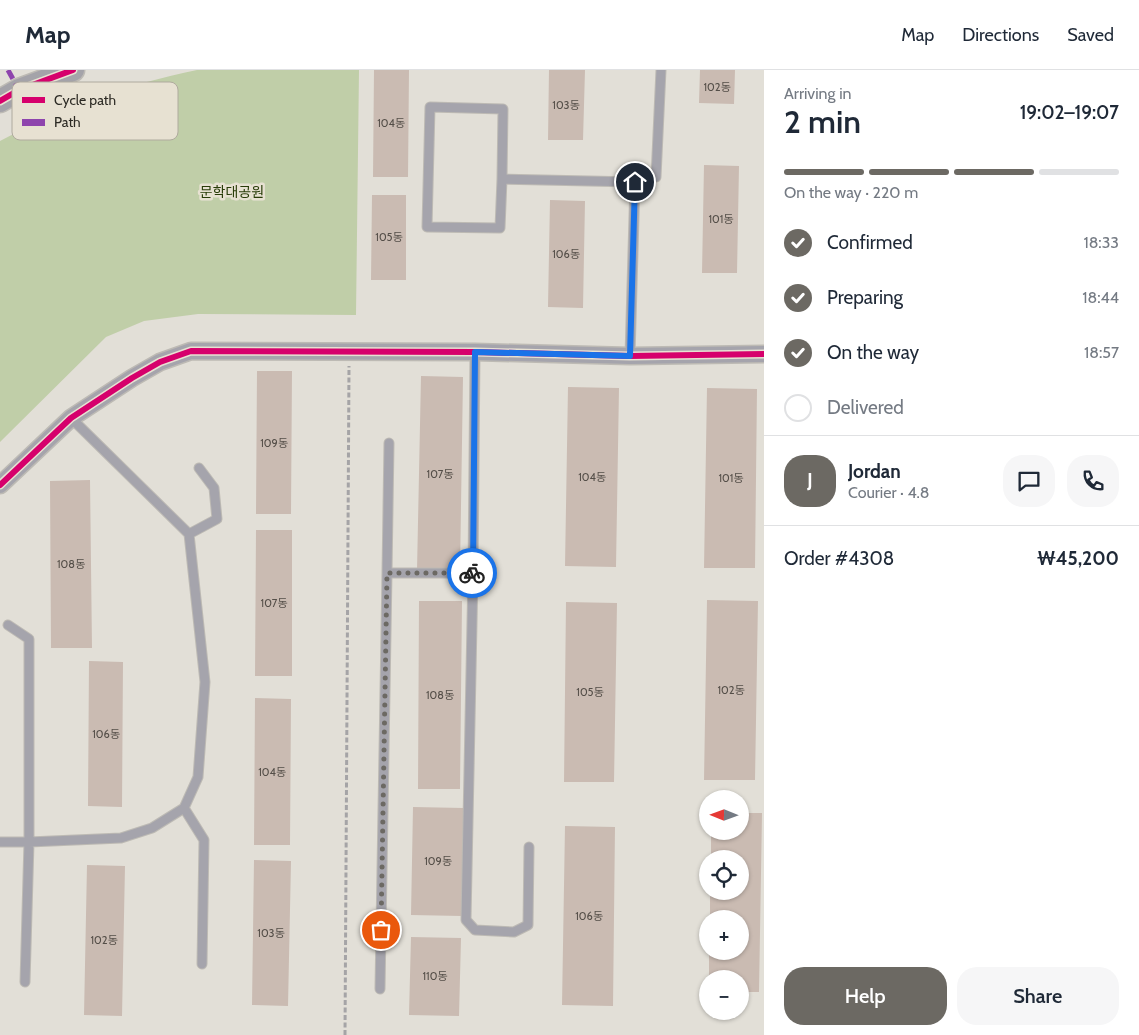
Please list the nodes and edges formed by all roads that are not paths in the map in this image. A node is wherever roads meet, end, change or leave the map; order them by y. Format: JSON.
{"nodes":[{"id":1,"x":73,"y":70,"type":"edge"},
{"id":2,"x":661,"y":70,"type":"edge"},
{"id":3,"x":41,"y":82,"type":"edge"},
{"id":4,"x":12,"y":94,"type":"edge"},
{"id":5,"x":0,"y":101,"type":"edge"},
{"id":6,"x":502,"y":179,"type":"junction"},
{"id":7,"x":635,"y":182,"type":"junction"},
{"id":8,"x":475,"y":352,"type":"junction"},
{"id":9,"x":764,"y":354,"type":"edge"},
{"id":10,"x":630,"y":356,"type":"junction"},
{"id":11,"x":71,"y":418,"type":"junction"},
{"id":12,"x":389,"y":443,"type":"dead end"},
{"id":13,"x":198,"y":468,"type":"dead end"},
{"id":14,"x":0,"y":485,"type":"edge"},
{"id":15,"x":189,"y":534,"type":"junction"},
{"id":16,"x":387,"y":573,"type":"junction"},
{"id":17,"x":473,"y":573,"type":"junction"},
{"id":18,"x":8,"y":624,"type":"dead end"},
{"id":19,"x":184,"y":808,"type":"junction"},
{"id":20,"x":0,"y":842,"type":"edge"},
{"id":21,"x":29,"y":842,"type":"junction"},
{"id":22,"x":529,"y":847,"type":"dead end"},
{"id":23,"x":202,"y":964,"type":"dead end"},
{"id":24,"x":24,"y":982,"type":"dead end"},
{"id":25,"x":380,"y":989,"type":"dead end"}],
"edges":[{"from":1,"to":3,"type":"street"},
{"from":2,"to":7,"type":"lane"},
{"from":4,"to":5,"type":"street"},
{"from":6,"to":6,"type":"lane"},
{"from":6,"to":7,"type":"lane"},
{"from":7,"to":10,"type":"lane"},
{"from":8,"to":10,"type":"street"},
{"from":8,"to":11,"type":"street"},
{"from":8,"to":17,"type":"lane"},
{"from":9,"to":10,"type":"street"},
{"from":11,"to":14,"type":"street"},
{"from":11,"to":15,"type":"lane"},
{"from":12,"to":16,"type":"lane"},
{"from":13,"to":15,"type":"lane"},
{"from":15,"to":19,"type":"lane"},
{"from":16,"to":17,"type":"lane"},
{"from":16,"to":25,"type":"lane"},
{"from":17,"to":22,"type":"lane"},
{"from":18,"to":21,"type":"lane"},
{"from":19,"to":21,"type":"lane"},
{"from":19,"to":23,"type":"lane"},
{"from":20,"to":21,"type":"lane"},
{"from":21,"to":24,"type":"lane"}]}
